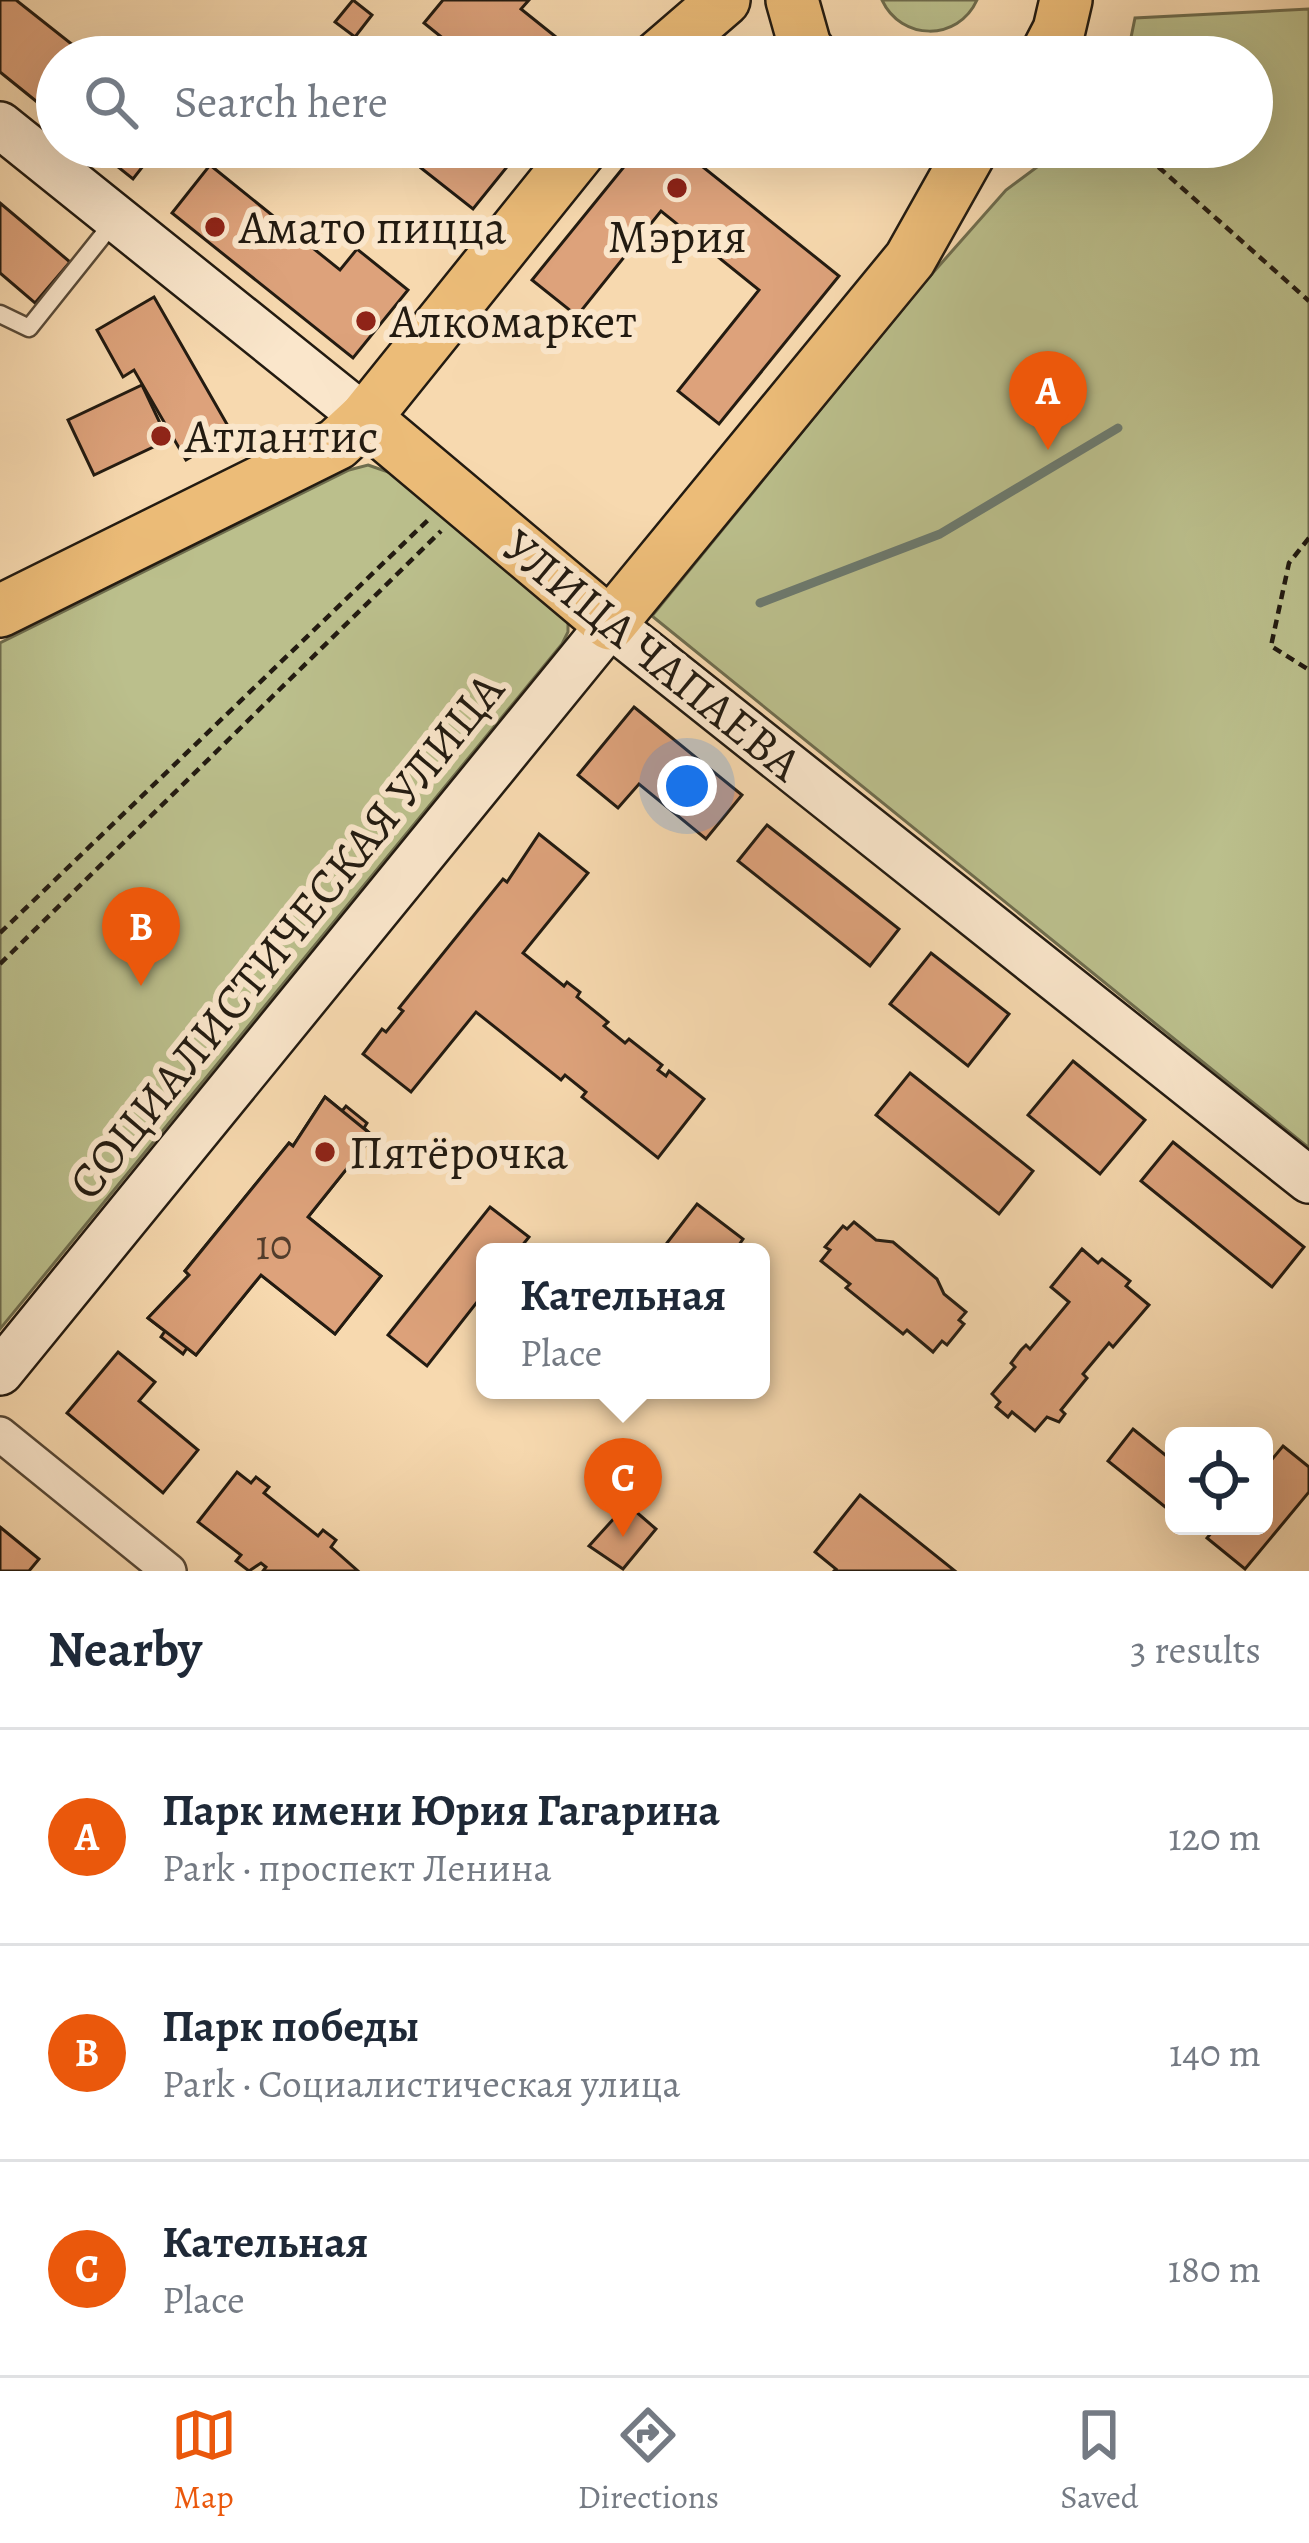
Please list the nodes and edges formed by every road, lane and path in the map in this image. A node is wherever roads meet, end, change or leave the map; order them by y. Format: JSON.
{"nodes":[{"id":1,"x":724,"y":0,"type":"edge"},
{"id":2,"x":792,"y":0,"type":"edge"},
{"id":3,"x":1066,"y":0,"type":"edge"},
{"id":4,"x":682,"y":36,"type":"edge"},
{"id":5,"x":802,"y":36,"type":"edge"},
{"id":6,"x":1057,"y":36,"type":"edge"},
{"id":7,"x":0,"y":125,"type":"edge"},
{"id":8,"x":36,"y":154,"type":"edge"},
{"id":9,"x":54,"y":168,"type":"edge"},
{"id":10,"x":566,"y":168,"type":"edge"},
{"id":11,"x":961,"y":168,"type":"edge"},
{"id":12,"x":1160,"y":168,"type":"edge"},
{"id":13,"x":116,"y":218,"type":"junction"},
{"id":14,"x":1309,"y":301,"type":"edge"},
{"id":15,"x":0,"y":314,"type":"edge"},
{"id":16,"x":365,"y":418,"type":"junction"},
{"id":17,"x":428,"y":520,"type":"dead end"},
{"id":18,"x":442,"y":531,"type":"dead end"},
{"id":19,"x":1309,"y":538,"type":"edge"},
{"id":20,"x":0,"y":611,"type":"edge"},
{"id":21,"x":610,"y":624,"type":"junction"},
{"id":22,"x":1309,"y":670,"type":"edge"},
{"id":23,"x":0,"y":933,"type":"edge"},
{"id":24,"x":0,"y":964,"type":"edge"},
{"id":25,"x":1309,"y":1180,"type":"edge"},
{"id":26,"x":0,"y":1372,"type":"edge"},
{"id":27,"x":0,"y":1434,"type":"edge"},
{"id":28,"x":169,"y":1571,"type":"edge"}],
"edges":[{"from":1,"to":4,"type":"main road"},
{"from":2,"to":5,"type":"main road"},
{"from":3,"to":6,"type":"main road"},
{"from":7,"to":8,"type":"street","name":"УЛИЦА ЧАПАЕВА"},
{"from":9,"to":13,"type":"street","name":"УЛИЦА ЧАПАЕВА"},
{"from":10,"to":16,"type":"main road"},
{"from":11,"to":21,"type":"main road"},
{"from":12,"to":14,"type":"path"},
{"from":13,"to":15,"type":"lane"},
{"from":13,"to":16,"type":"street","name":"УЛИЦА ЧАПАЕВА"},
{"from":16,"to":20,"type":"main road"},
{"from":16,"to":21,"type":"main road","name":"УЛИЦА ЧАПАЕВА"},
{"from":17,"to":23,"type":"path"},
{"from":18,"to":24,"type":"path"},
{"from":19,"to":22,"type":"path"},
{"from":21,"to":25,"type":"street","name":"УЛИЦА ЧАПАЕВА"},
{"from":21,"to":26,"type":"street","name":"СОЦИАЛИСТИЧЕСКАЯ УЛИЦА"},
{"from":27,"to":28,"type":"street"}]}
